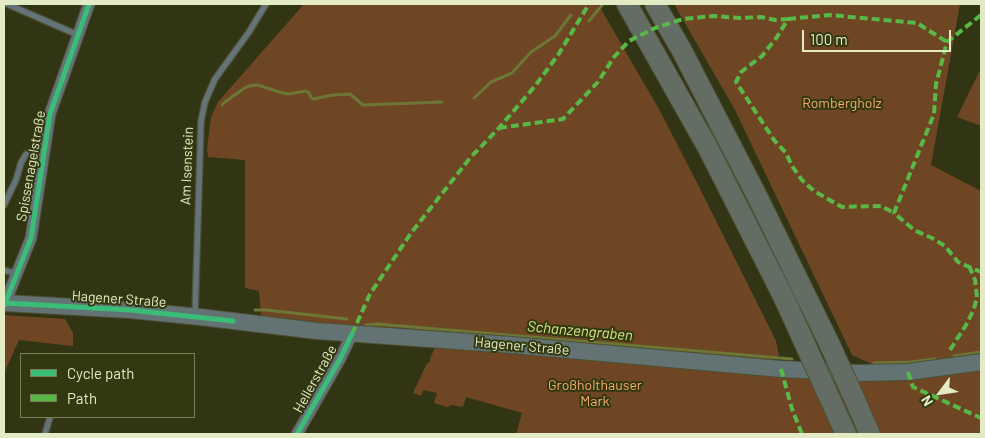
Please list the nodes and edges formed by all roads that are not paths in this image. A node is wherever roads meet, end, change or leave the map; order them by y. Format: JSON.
{"nodes":[{"id":1,"x":7,"y":4,"type":"edge"},
{"id":2,"x":89,"y":4,"type":"edge"},
{"id":3,"x":266,"y":4,"type":"edge"},
{"id":4,"x":627,"y":4,"type":"edge"},
{"id":5,"x":655,"y":4,"type":"edge"},
{"id":6,"x":78,"y":36,"type":"junction"},
{"id":7,"x":44,"y":151,"type":"junction"},
{"id":8,"x":4,"y":205,"type":"edge"},
{"id":9,"x":4,"y":270,"type":"edge"},
{"id":10,"x":16,"y":274,"type":"junction"},
{"id":11,"x":4,"y":304,"type":"edge"},
{"id":12,"x":195,"y":316,"type":"junction"},
{"id":13,"x":352,"y":334,"type":"junction"},
{"id":14,"x":981,"y":362,"type":"edge"},
{"id":15,"x":50,"y":418,"type":"edge"},
{"id":16,"x":45,"y":434,"type":"edge"},
{"id":17,"x":297,"y":434,"type":"edge"},
{"id":18,"x":846,"y":434,"type":"edge"},
{"id":19,"x":870,"y":434,"type":"edge"}],
"edges":[{"from":1,"to":6,"type":"lane"},
{"from":2,"to":6,"type":"street","name":"Spissenagelstraße"},
{"from":3,"to":12,"type":"lane","name":"Am Isenstein"},
{"from":4,"to":18,"type":"highway","bridge":true},
{"from":5,"to":19,"type":"highway","bridge":true},
{"from":6,"to":7,"type":"street","name":"Spissenagelstraße"},
{"from":7,"to":8,"type":"lane"},
{"from":7,"to":10,"type":"street","name":"Spissenagelstraße"},
{"from":9,"to":10,"type":"lane"},
{"from":10,"to":11,"type":"street","name":"Spissenagelstraße"},
{"from":11,"to":12,"type":"main road","name":"Hagener Straße"},
{"from":12,"to":13,"type":"main road","name":"Hagener Straße"},
{"from":13,"to":14,"type":"main road","name":"Hagener Straße"},
{"from":13,"to":17,"type":"street","name":"Hellerstraße"},
{"from":15,"to":16,"type":"lane"}]}
